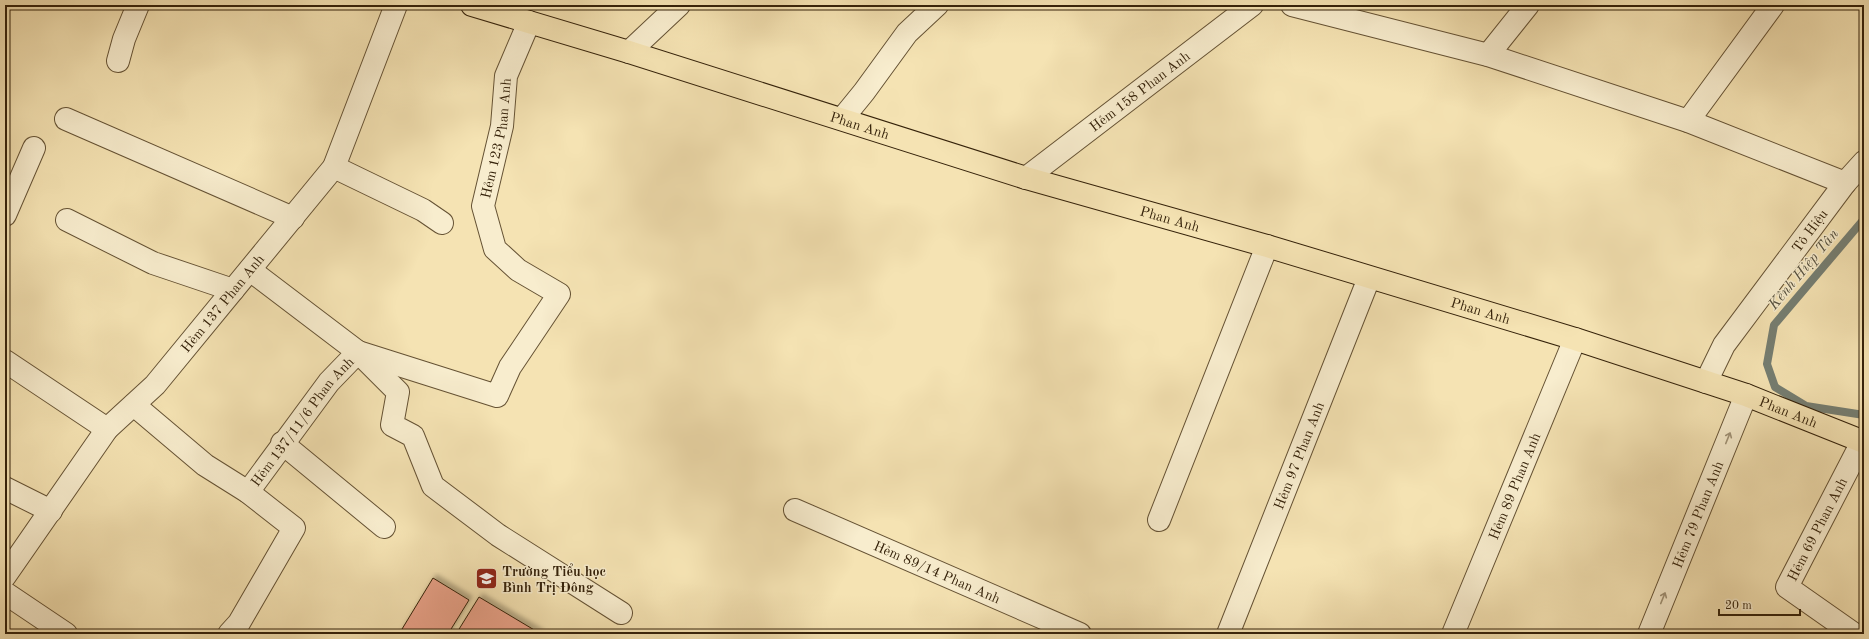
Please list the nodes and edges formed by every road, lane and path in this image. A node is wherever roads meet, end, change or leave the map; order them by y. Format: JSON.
{"nodes":[{"id":1,"x":138,"y":5,"type":"edge"},
{"id":2,"x":396,"y":5,"type":"edge"},
{"id":3,"x":679,"y":5,"type":"edge"},
{"id":4,"x":937,"y":5,"type":"edge"},
{"id":5,"x":1252,"y":5,"type":"edge"},
{"id":6,"x":1292,"y":5,"type":"edge"},
{"id":7,"x":1528,"y":5,"type":"edge"},
{"id":8,"x":1773,"y":5,"type":"edge"},
{"id":9,"x":478,"y":6,"type":"edge"},
{"id":10,"x":529,"y":22,"type":"junction"},
{"id":11,"x":629,"y":52,"type":"junction"},
{"id":12,"x":1488,"y":55,"type":"junction"},
{"id":13,"x":118,"y":61,"type":"dead end"},
{"id":14,"x":66,"y":118,"type":"dead end"},
{"id":15,"x":842,"y":119,"type":"junction"},
{"id":16,"x":1688,"y":121,"type":"junction"},
{"id":17,"x":34,"y":148,"type":"dead end"},
{"id":18,"x":1864,"y":162,"type":"edge"},
{"id":19,"x":334,"y":167,"type":"junction"},
{"id":20,"x":1026,"y":178,"type":"junction"},
{"id":21,"x":1845,"y":183,"type":"junction"},
{"id":22,"x":5,"y":215,"type":"edge"},
{"id":23,"x":293,"y":218,"type":"junction"},
{"id":24,"x":67,"y":220,"type":"dead end"},
{"id":25,"x":442,"y":223,"type":"dead end"},
{"id":26,"x":1267,"y":246,"type":"junction"},
{"id":27,"x":250,"y":270,"type":"junction"},
{"id":28,"x":1369,"y":278,"type":"junction"},
{"id":29,"x":233,"y":290,"type":"junction"},
{"id":30,"x":1575,"y":340,"type":"junction"},
{"id":31,"x":358,"y":352,"type":"junction"},
{"id":32,"x":5,"y":361,"type":"edge"},
{"id":33,"x":1706,"y":382,"type":"junction"},
{"id":34,"x":1746,"y":395,"type":"junction"},
{"id":35,"x":134,"y":405,"type":"junction"},
{"id":36,"x":107,"y":428,"type":"junction"},
{"id":37,"x":1863,"y":442,"type":"edge"},
{"id":38,"x":282,"y":443,"type":"junction"},
{"id":39,"x":5,"y":488,"type":"edge"},
{"id":40,"x":248,"y":492,"type":"junction"},
{"id":41,"x":795,"y":510,"type":"dead end"},
{"id":42,"x":51,"y":511,"type":"junction"},
{"id":43,"x":1159,"y":520,"type":"dead end"},
{"id":44,"x":384,"y":527,"type":"dead end"},
{"id":45,"x":5,"y":576,"type":"edge"},
{"id":46,"x":5,"y":593,"type":"edge"},
{"id":47,"x":622,"y":613,"type":"dead end"},
{"id":48,"x":66,"y":634,"type":"edge"},
{"id":49,"x":229,"y":634,"type":"edge"},
{"id":50,"x":1080,"y":634,"type":"edge"},
{"id":51,"x":1228,"y":634,"type":"edge"},
{"id":52,"x":1453,"y":634,"type":"edge"},
{"id":53,"x":1649,"y":634,"type":"edge"},
{"id":54,"x":1854,"y":634,"type":"edge"}],
"edges":[{"from":1,"to":13,"type":"street"},
{"from":2,"to":19,"type":"street","name":"Hẻm 137 Phan Anh"},
{"from":3,"to":11,"type":"street"},
{"from":4,"to":15,"type":"street"},
{"from":5,"to":20,"type":"street","name":"Hẻm 158 Phan Anh"},
{"from":6,"to":12,"type":"street"},
{"from":7,"to":12,"type":"street"},
{"from":8,"to":16,"type":"street"},
{"from":9,"to":10,"type":"main road","name":"Phan Anh"},
{"from":10,"to":11,"type":"main road","name":"Phan Anh"},
{"from":10,"to":31,"type":"street","name":"Hẻm 123 Phan Anh"},
{"from":11,"to":15,"type":"main road","name":"Phan Anh"},
{"from":12,"to":16,"type":"street"},
{"from":14,"to":23,"type":"street"},
{"from":15,"to":20,"type":"main road","name":"Phan Anh"},
{"from":16,"to":21,"type":"street"},
{"from":17,"to":22,"type":"street"},
{"from":18,"to":21,"type":"street","name":"Tô Hiệu"},
{"from":19,"to":23,"type":"street","name":"Hẻm 137 Phan Anh"},
{"from":19,"to":25,"type":"street"},
{"from":20,"to":26,"type":"main road","name":"Phan Anh"},
{"from":21,"to":33,"type":"street","name":"Tô Hiệu"},
{"from":23,"to":27,"type":"street","name":"Hẻm 137 Phan Anh"},
{"from":24,"to":29,"type":"street"},
{"from":26,"to":28,"type":"main road","name":"Phan Anh"},
{"from":26,"to":43,"type":"street"},
{"from":27,"to":29,"type":"street","name":"Hẻm 137 Phan Anh"},
{"from":27,"to":31,"type":"street"},
{"from":28,"to":30,"type":"main road","name":"Phan Anh"},
{"from":28,"to":51,"type":"street","name":"Hẻm 97 Phan Anh"},
{"from":29,"to":35,"type":"street","name":"Hẻm 137 Phan Anh"},
{"from":30,"to":33,"type":"main road","name":"Phan Anh"},
{"from":30,"to":52,"type":"street","name":"Hẻm 89 Phan Anh"},
{"from":31,"to":38,"type":"street","name":"Hẻm 137/11/6 Phan Anh"},
{"from":31,"to":47,"type":"street"},
{"from":32,"to":36,"type":"street"},
{"from":33,"to":34,"type":"main road","name":"Phan Anh"},
{"from":34,"to":37,"type":"main road","name":"Phan Anh"},
{"from":53,"to":34,"type":"street","name":"Hẻm 79 Phan Anh","one_way":true},
{"from":35,"to":36,"type":"street","name":"Hẻm 137 Phan Anh"},
{"from":35,"to":40,"type":"street"},
{"from":36,"to":42,"type":"street","name":"Hẻm 137 Phan Anh"},
{"from":37,"to":54,"type":"street","name":"Hẻm 69 Phan Anh"},
{"from":38,"to":40,"type":"street","name":"Hẻm 137/11/6 Phan Anh"},
{"from":38,"to":44,"type":"street"},
{"from":39,"to":42,"type":"street"},
{"from":40,"to":49,"type":"street"},
{"from":41,"to":50,"type":"street","name":"Hẻm 89/14 Phan Anh"},
{"from":42,"to":45,"type":"street","name":"Hẻm 137 Phan Anh"},
{"from":46,"to":48,"type":"street"}]}
